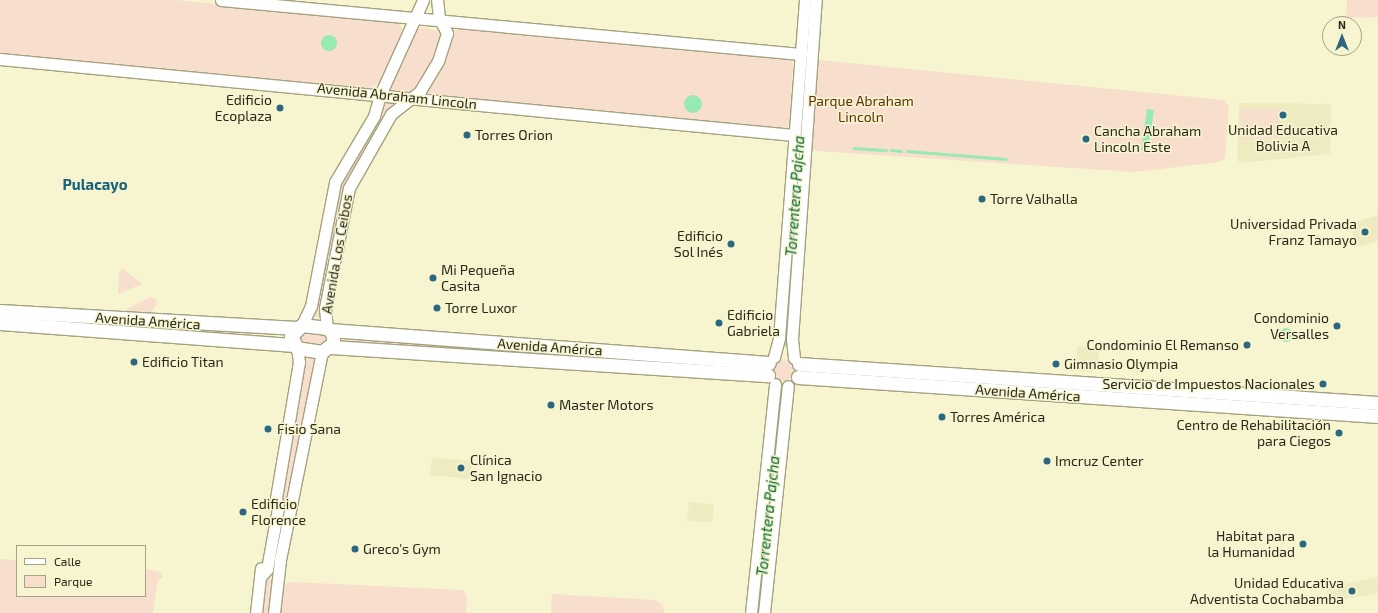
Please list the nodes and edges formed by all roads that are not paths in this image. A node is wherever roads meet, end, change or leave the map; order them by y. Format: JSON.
{"nodes":[{"id":1,"x":221,"y":0,"type":"edge"},
{"id":2,"x":423,"y":0,"type":"edge"},
{"id":3,"x":437,"y":0,"type":"edge"},
{"id":4,"x":805,"y":0,"type":"edge"},
{"id":5,"x":816,"y":0,"type":"edge"},
{"id":6,"x":417,"y":18,"type":"junction"},
{"id":7,"x":441,"y":21,"type":"junction"},
{"id":8,"x":800,"y":54,"type":"junction"},
{"id":9,"x":0,"y":59,"type":"edge"},
{"id":10,"x":380,"y":95,"type":"junction"},
{"id":11,"x":409,"y":99,"type":"junction"},
{"id":12,"x":793,"y":135,"type":"junction"},
{"id":13,"x":0,"y":311,"type":"edge"},
{"id":14,"x":0,"y":323,"type":"edge"},
{"id":15,"x":299,"y":327,"type":"junction"},
{"id":16,"x":329,"y":329,"type":"junction"},
{"id":17,"x":295,"y":346,"type":"junction"},
{"id":18,"x":326,"y":349,"type":"junction"},
{"id":19,"x":772,"y":370,"type":"junction"},
{"id":20,"x":795,"y":371,"type":"junction"},
{"id":21,"x":1378,"y":403,"type":"edge"},
{"id":22,"x":1378,"y":416,"type":"edge"},
{"id":23,"x":256,"y":613,"type":"edge"},
{"id":24,"x":274,"y":613,"type":"edge"},
{"id":25,"x":751,"y":613,"type":"edge"},
{"id":26,"x":764,"y":613,"type":"edge"}],
"edges":[{"from":1,"to":6,"type":"street"},
{"from":2,"to":6,"type":"street","name":"Avenida Los Ceibos"},
{"from":3,"to":7,"type":"street","name":"Avenida Los Ceibos"},
{"from":4,"to":8,"type":"street"},
{"from":5,"to":20,"type":"street"},
{"from":6,"to":7,"type":"street"},
{"from":6,"to":10,"type":"street","name":"Avenida Los Ceibos"},
{"from":7,"to":8,"type":"street"},
{"from":7,"to":11,"type":"street","name":"Avenida Los Ceibos"},
{"from":8,"to":12,"type":"street"},
{"from":9,"to":10,"type":"street","name":"Avenida Abraham Lincoln"},
{"from":10,"to":11,"type":"street","name":"Avenida Abraham Lincoln"},
{"from":10,"to":15,"type":"street","name":"Avenida Los Ceibos"},
{"from":11,"to":12,"type":"street","name":"Avenida Abraham Lincoln"},
{"from":11,"to":16,"type":"street","name":"Avenida Los Ceibos"},
{"from":12,"to":19,"type":"street"},
{"from":13,"to":15,"type":"main road","name":"Avenida América"},
{"from":14,"to":17,"type":"main road","name":"Avenida América"},
{"from":15,"to":16,"type":"main road","name":"Avenida América"},
{"from":15,"to":17,"type":"main road"},
{"from":16,"to":18,"type":"main road"},
{"from":16,"to":19,"type":"main road","name":"Avenida América"},
{"from":17,"to":18,"type":"main road","name":"Avenida América"},
{"from":17,"to":23,"type":"street"},
{"from":18,"to":19,"type":"main road","name":"Avenida América"},
{"from":18,"to":24,"type":"street"},
{"from":19,"to":20,"type":"street"},
{"from":19,"to":20,"type":"street"},
{"from":19,"to":25,"type":"street"},
{"from":20,"to":21,"type":"main road","name":"Avenida América"},
{"from":20,"to":22,"type":"main road","name":"Avenida América"},
{"from":20,"to":26,"type":"street"}]}
